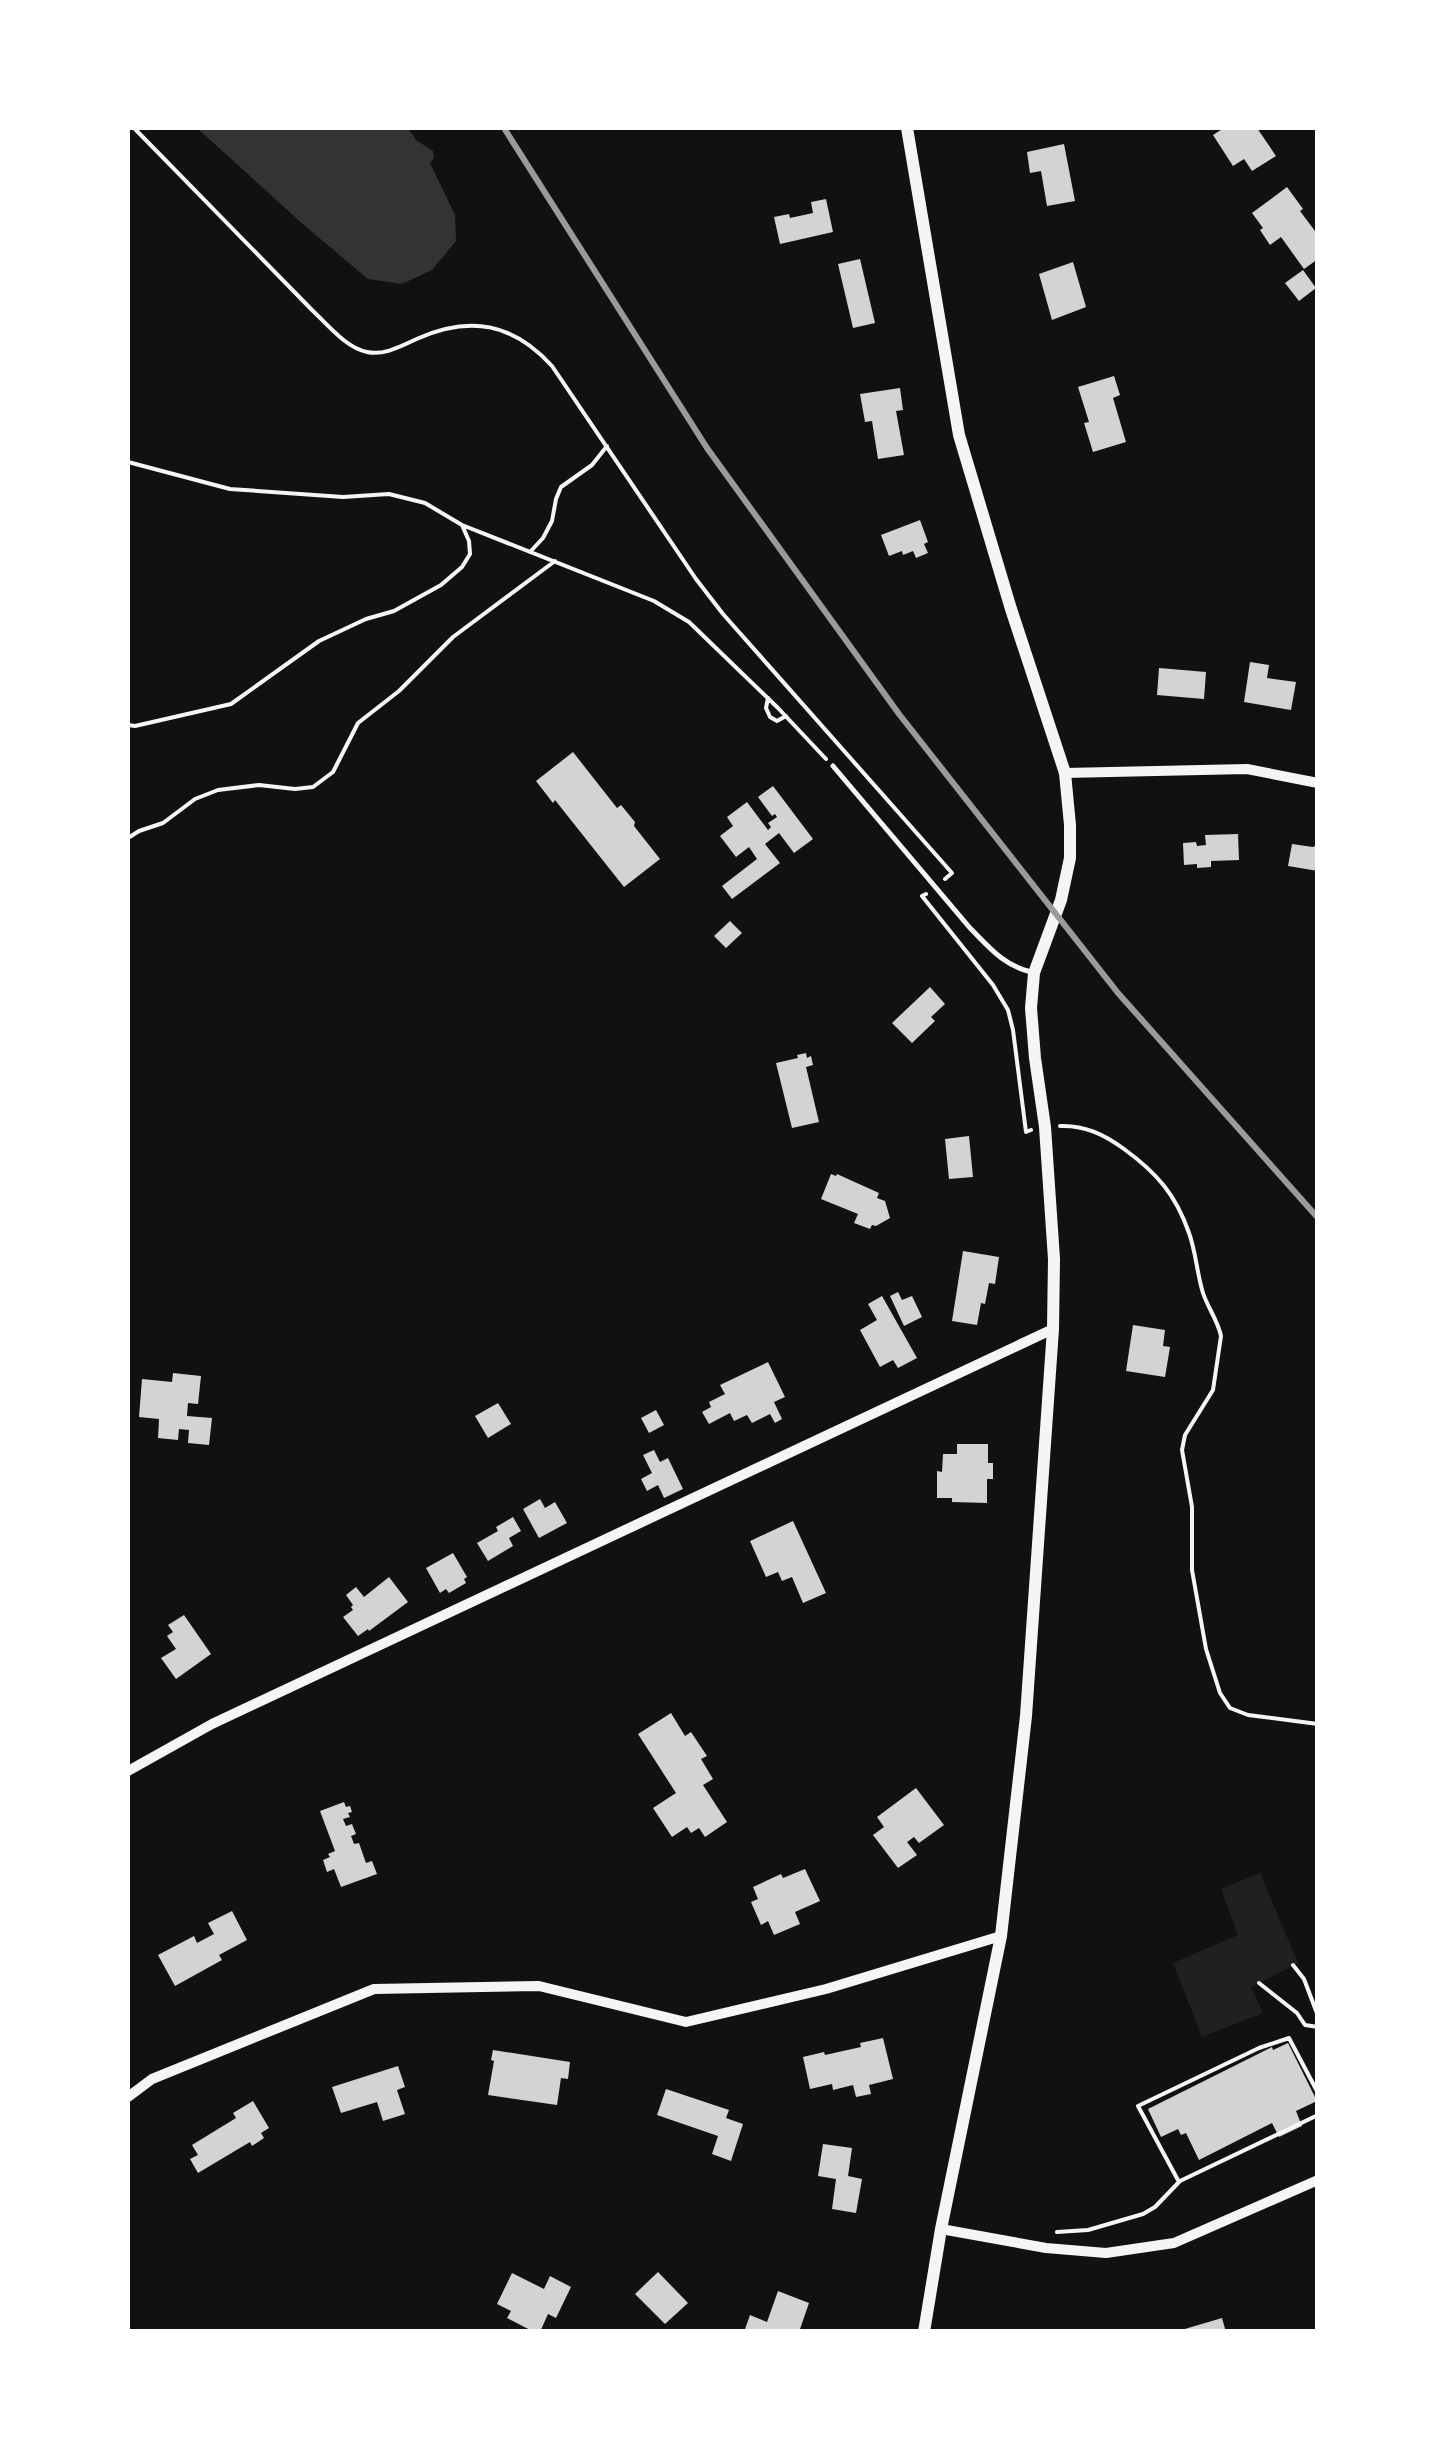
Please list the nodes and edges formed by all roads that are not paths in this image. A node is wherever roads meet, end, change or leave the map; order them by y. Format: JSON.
{"nodes":[{"id":1,"x":907,"y":128,"type":"edge"},
{"id":2,"x":833,"y":766,"type":"road end"},
{"id":3,"x":1065,"y":774,"type":"junction"},
{"id":4,"x":1318,"y":783,"type":"edge"},
{"id":5,"x":1034,"y":973,"type":"junction"},
{"id":6,"x":1053,"y":1329,"type":"junction"},
{"id":7,"x":128,"y":1770,"type":"edge"},
{"id":8,"x":1001,"y":1936,"type":"junction"},
{"id":9,"x":128,"y":2097,"type":"edge"},
{"id":10,"x":1318,"y":2180,"type":"edge"},
{"id":11,"x":941,"y":2229,"type":"junction"},
{"id":12,"x":924,"y":2332,"type":"edge"}],
"edges":[{"from":1,"to":3,"type":"street"},
{"from":2,"to":5,"type":"lane"},
{"from":3,"to":4,"type":"street"},
{"from":3,"to":5,"type":"street"},
{"from":5,"to":6,"type":"street"},
{"from":6,"to":7,"type":"street"},
{"from":6,"to":8,"type":"street"},
{"from":8,"to":9,"type":"street"},
{"from":8,"to":11,"type":"street"},
{"from":10,"to":11,"type":"street"},
{"from":11,"to":12,"type":"street"}]}
